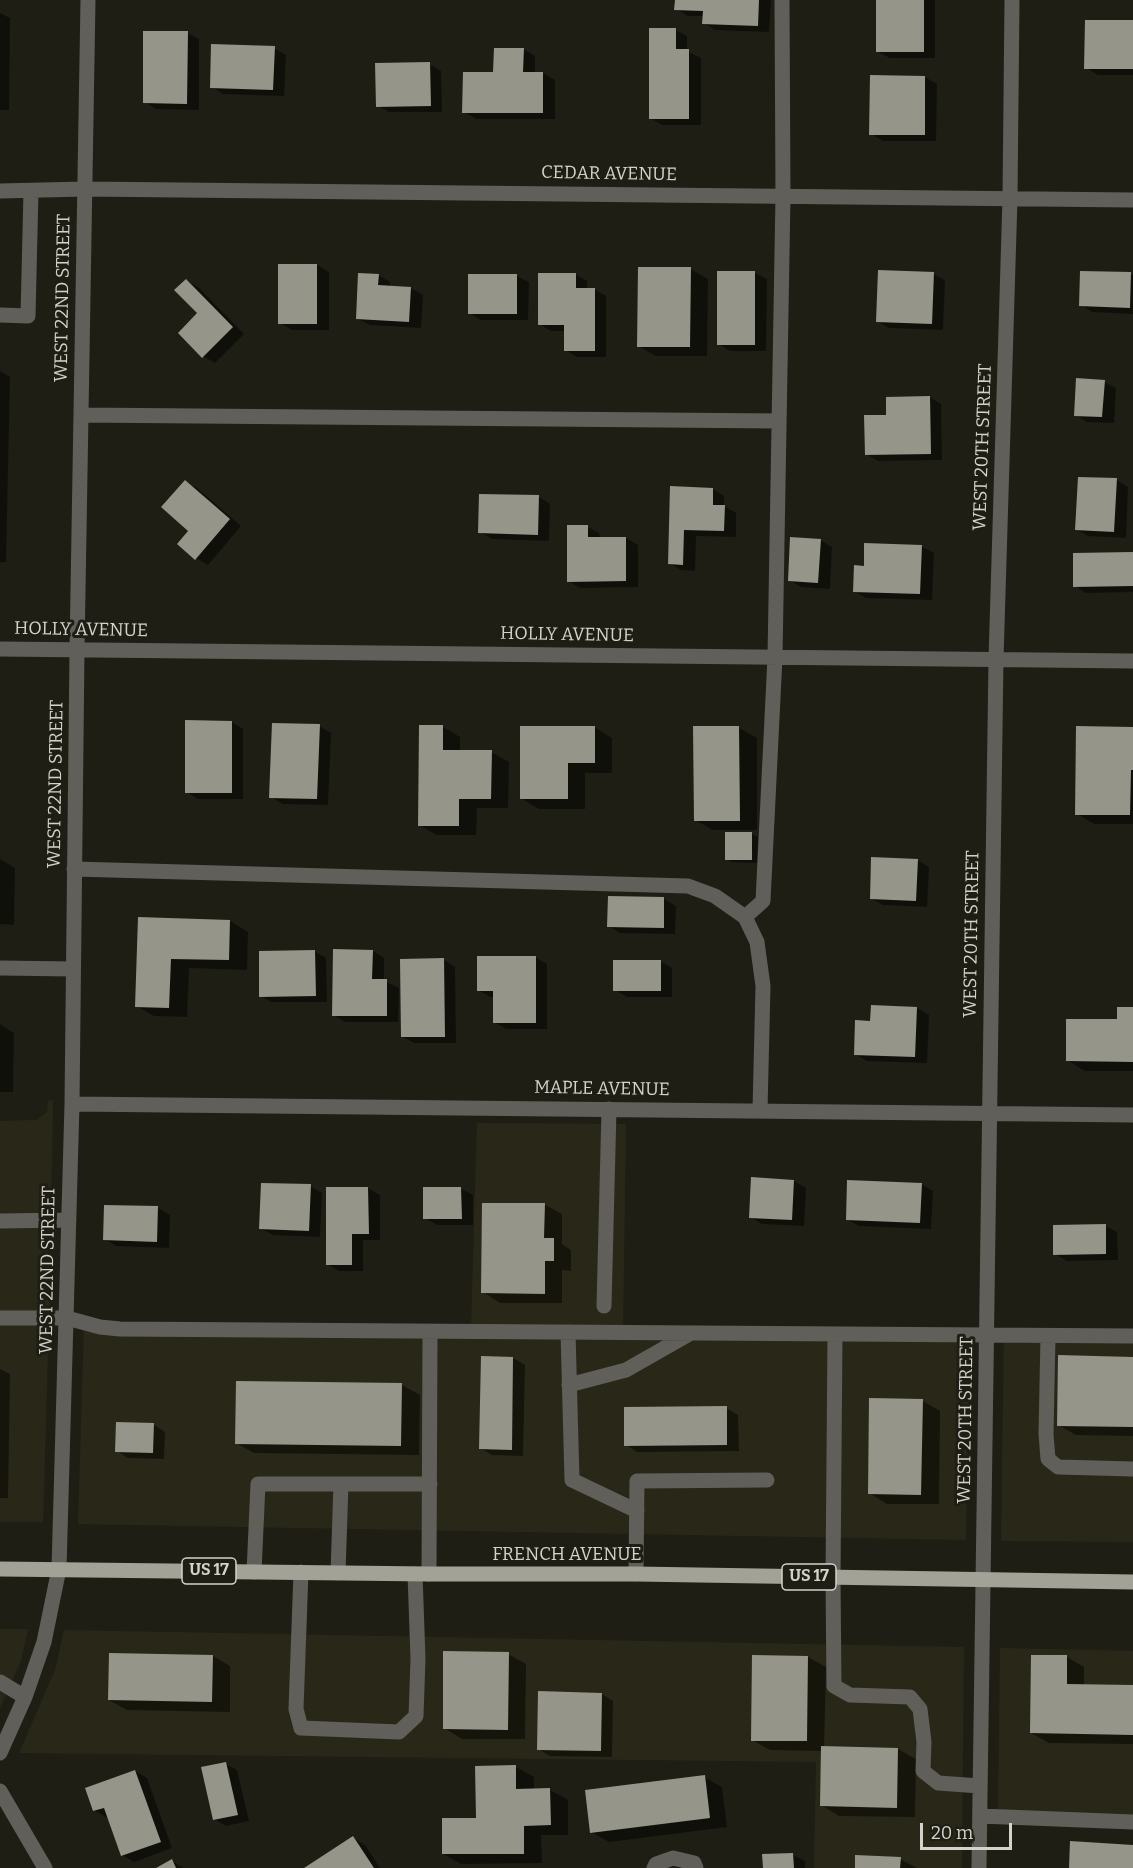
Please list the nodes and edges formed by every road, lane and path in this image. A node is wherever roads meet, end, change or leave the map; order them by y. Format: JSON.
{"nodes":[{"id":1,"x":88,"y":0,"type":"edge"},
{"id":2,"x":782,"y":0,"type":"edge"},
{"id":3,"x":1012,"y":0,"type":"edge"},
{"id":4,"x":85,"y":189,"type":"junction"},
{"id":5,"x":0,"y":191,"type":"edge"},
{"id":6,"x":32,"y":191,"type":"junction"},
{"id":7,"x":783,"y":196,"type":"junction"},
{"id":8,"x":1010,"y":198,"type":"junction"},
{"id":9,"x":1133,"y":200,"type":"edge"},
{"id":10,"x":0,"y":315,"type":"edge"},
{"id":11,"x":81,"y":415,"type":"junction"},
{"id":12,"x":779,"y":421,"type":"junction"},
{"id":13,"x":0,"y":649,"type":"edge"},
{"id":14,"x":76,"y":650,"type":"junction"},
{"id":15,"x":775,"y":657,"type":"junction"},
{"id":16,"x":996,"y":659,"type":"junction"},
{"id":17,"x":1133,"y":661,"type":"edge"},
{"id":18,"x":74,"y":869,"type":"junction"},
{"id":19,"x":745,"y":917,"type":"junction"},
{"id":20,"x":0,"y":968,"type":"edge"},
{"id":21,"x":73,"y":969,"type":"junction"},
{"id":22,"x":72,"y":1104,"type":"junction"},
{"id":23,"x":609,"y":1109,"type":"junction"},
{"id":24,"x":760,"y":1110,"type":"junction"},
{"id":25,"x":989,"y":1112,"type":"junction"},
{"id":26,"x":1133,"y":1115,"type":"edge"},
{"id":27,"x":69,"y":1220,"type":"junction"},
{"id":28,"x":0,"y":1221,"type":"edge"},
{"id":29,"x":604,"y":1306,"type":"dead end"},
{"id":30,"x":0,"y":1318,"type":"edge"},
{"id":31,"x":67,"y":1318,"type":"junction"},
{"id":32,"x":430,"y":1332,"type":"junction"},
{"id":33,"x":568,"y":1332,"type":"junction"},
{"id":34,"x":691,"y":1333,"type":"junction"},
{"id":35,"x":835,"y":1335,"type":"junction"},
{"id":36,"x":986,"y":1336,"type":"junction"},
{"id":37,"x":1048,"y":1336,"type":"junction"},
{"id":38,"x":1133,"y":1336,"type":"edge"},
{"id":39,"x":569,"y":1385,"type":"junction"},
{"id":40,"x":1133,"y":1469,"type":"edge"},
{"id":41,"x":767,"y":1480,"type":"dead end"},
{"id":42,"x":341,"y":1484,"type":"junction"},
{"id":43,"x":430,"y":1484,"type":"junction"},
{"id":44,"x":637,"y":1511,"type":"junction"},
{"id":45,"x":0,"y":1569,"type":"edge"},
{"id":46,"x":59,"y":1569,"type":"junction"},
{"id":47,"x":254,"y":1572,"type":"junction"},
{"id":48,"x":302,"y":1572,"type":"junction"},
{"id":49,"x":338,"y":1573,"type":"junction"},
{"id":50,"x":422,"y":1574,"type":"junction"},
{"id":51,"x":636,"y":1574,"type":"junction"},
{"id":52,"x":833,"y":1578,"type":"junction"},
{"id":53,"x":983,"y":1579,"type":"junction"},
{"id":54,"x":1133,"y":1582,"type":"edge"},
{"id":55,"x":0,"y":1682,"type":"edge"},
{"id":56,"x":25,"y":1697,"type":"junction"},
{"id":57,"x":0,"y":1753,"type":"edge"},
{"id":58,"x":980,"y":1786,"type":"junction"},
{"id":59,"x":0,"y":1791,"type":"edge"},
{"id":60,"x":980,"y":1816,"type":"junction"},
{"id":61,"x":1133,"y":1822,"type":"edge"},
{"id":62,"x":45,"y":1868,"type":"edge"},
{"id":63,"x":654,"y":1868,"type":"edge"},
{"id":64,"x":696,"y":1868,"type":"edge"},
{"id":65,"x":979,"y":1868,"type":"edge"}],
"edges":[{"from":1,"to":4,"type":"street","name":"WEST 22ND STREET"},
{"from":2,"to":7,"type":"street"},
{"from":3,"to":8,"type":"street","name":"WEST 20TH STREET"},
{"from":4,"to":6,"type":"street","name":"CEDAR AVENUE"},
{"from":4,"to":7,"type":"street","name":"CEDAR AVENUE"},
{"from":4,"to":11,"type":"street","name":"WEST 22ND STREET"},
{"from":5,"to":6,"type":"street","name":"CEDAR AVENUE"},
{"from":6,"to":10,"type":"street"},
{"from":7,"to":8,"type":"street","name":"CEDAR AVENUE"},
{"from":7,"to":12,"type":"street"},
{"from":8,"to":9,"type":"street","name":"CEDAR AVENUE"},
{"from":8,"to":16,"type":"street","name":"WEST 20TH STREET"},
{"from":11,"to":12,"type":"street"},
{"from":11,"to":14,"type":"street","name":"WEST 22ND STREET"},
{"from":12,"to":15,"type":"street"},
{"from":13,"to":14,"type":"street","name":"HOLLY AVENUE"},
{"from":14,"to":15,"type":"street","name":"HOLLY AVENUE"},
{"from":14,"to":18,"type":"street","name":"WEST 22ND STREET"},
{"from":15,"to":16,"type":"street","name":"HOLLY AVENUE"},
{"from":15,"to":19,"type":"street"},
{"from":16,"to":17,"type":"street","name":"HOLLY AVENUE"},
{"from":16,"to":25,"type":"street","name":"WEST 20TH STREET"},
{"from":18,"to":19,"type":"street"},
{"from":18,"to":21,"type":"street","name":"WEST 22ND STREET"},
{"from":19,"to":24,"type":"street"},
{"from":20,"to":21,"type":"street"},
{"from":21,"to":22,"type":"street","name":"WEST 22ND STREET"},
{"from":22,"to":23,"type":"street","name":"MAPLE AVENUE"},
{"from":22,"to":27,"type":"street","name":"WEST 22ND STREET"},
{"from":23,"to":24,"type":"street","name":"MAPLE AVENUE"},
{"from":23,"to":29,"type":"street"},
{"from":24,"to":25,"type":"street","name":"MAPLE AVENUE"},
{"from":25,"to":26,"type":"street","name":"MAPLE AVENUE"},
{"from":25,"to":36,"type":"street","name":"WEST 20TH STREET"},
{"from":27,"to":28,"type":"street"},
{"from":27,"to":31,"type":"street","name":"WEST 22ND STREET"},
{"from":30,"to":31,"type":"street"},
{"from":31,"to":32,"type":"street"},
{"from":31,"to":46,"type":"street","name":"WEST 22ND STREET"},
{"from":32,"to":33,"type":"street"},
{"from":32,"to":43,"type":"street"},
{"from":33,"to":34,"type":"street"},
{"from":33,"to":39,"type":"street"},
{"from":34,"to":35,"type":"street"},
{"from":34,"to":39,"type":"street"},
{"from":35,"to":36,"type":"street"},
{"from":35,"to":52,"type":"street"},
{"from":36,"to":37,"type":"street"},
{"from":36,"to":53,"type":"street","name":"WEST 20TH STREET"},
{"from":37,"to":38,"type":"street"},
{"from":37,"to":40,"type":"street"},
{"from":39,"to":44,"type":"street"},
{"from":41,"to":44,"type":"street"},
{"from":42,"to":43,"type":"street"},
{"from":42,"to":47,"type":"street"},
{"from":42,"to":49,"type":"street"},
{"from":43,"to":50,"type":"street"},
{"from":44,"to":51,"type":"street"},
{"from":45,"to":46,"type":"main road","name":"FRENCH AVENUE","number":"US 17"},
{"from":46,"to":47,"type":"main road","name":"FRENCH AVENUE","number":"US 17"},
{"from":46,"to":56,"type":"street","name":"WEST 22ND STREET"},
{"from":47,"to":48,"type":"main road","name":"FRENCH AVENUE","number":"US 17"},
{"from":48,"to":49,"type":"main road","name":"FRENCH AVENUE","number":"US 17"},
{"from":48,"to":50,"type":"street"},
{"from":49,"to":50,"type":"main road","name":"FRENCH AVENUE","number":"US 17"},
{"from":50,"to":51,"type":"main road","name":"FRENCH AVENUE","number":"US 17"},
{"from":51,"to":52,"type":"main road","name":"FRENCH AVENUE","number":"US 17"},
{"from":52,"to":53,"type":"main road","name":"FRENCH AVENUE","number":"US 17"},
{"from":52,"to":58,"type":"street"},
{"from":53,"to":54,"type":"main road","name":"FRENCH AVENUE","number":"US 17"},
{"from":53,"to":58,"type":"street","name":"WEST 20TH STREET"},
{"from":55,"to":56,"type":"street"},
{"from":56,"to":57,"type":"street","name":"WEST 22ND STREET"},
{"from":58,"to":60,"type":"street","name":"WEST 20TH STREET"},
{"from":59,"to":62,"type":"street"},
{"from":60,"to":61,"type":"street"},
{"from":60,"to":65,"type":"street","name":"WEST 20TH STREET"},
{"from":63,"to":64,"type":"street"}]}
